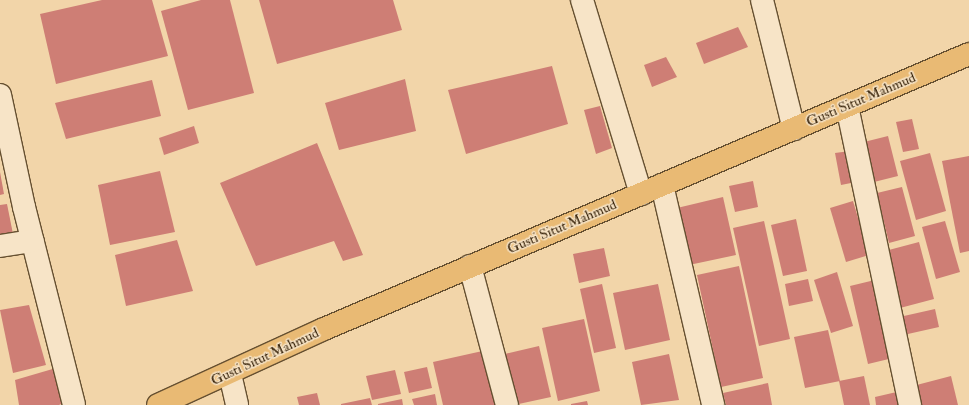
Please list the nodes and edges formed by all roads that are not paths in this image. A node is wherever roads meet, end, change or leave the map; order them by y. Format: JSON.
{"nodes":[{"id":1,"x":582,"y":0,"type":"edge"},
{"id":2,"x":762,"y":0,"type":"edge"},
{"id":3,"x":969,"y":54,"type":"edge"},
{"id":4,"x":0,"y":95,"type":"edge"},
{"id":5,"x":847,"y":106,"type":"junction"},
{"id":6,"x":794,"y":129,"type":"junction"},
{"id":7,"x":662,"y":185,"type":"junction"},
{"id":8,"x":641,"y":194,"type":"junction"},
{"id":9,"x":33,"y":241,"type":"junction"},
{"id":10,"x":0,"y":246,"type":"edge"},
{"id":11,"x":470,"y":266,"type":"junction"},
{"id":12,"x":230,"y":374,"type":"junction"},
{"id":13,"x":74,"y":405,"type":"edge"},
{"id":14,"x":158,"y":405,"type":"edge"},
{"id":15,"x":237,"y":405,"type":"edge"},
{"id":16,"x":507,"y":405,"type":"edge"},
{"id":17,"x":713,"y":405,"type":"edge"},
{"id":18,"x":910,"y":405,"type":"edge"}],
"edges":[{"from":1,"to":8,"type":"street"},
{"from":2,"to":6,"type":"street"},
{"from":3,"to":5,"type":"highway","name":"Gusti Situt Mahmud"},
{"from":4,"to":9,"type":"street"},
{"from":5,"to":6,"type":"highway","name":"Gusti Situt Mahmud"},
{"from":5,"to":18,"type":"street"},
{"from":6,"to":7,"type":"highway","name":"Gusti Situt Mahmud"},
{"from":7,"to":8,"type":"highway","name":"Gusti Situt Mahmud"},
{"from":7,"to":17,"type":"street"},
{"from":8,"to":11,"type":"highway","name":"Gusti Situt Mahmud"},
{"from":9,"to":10,"type":"street"},
{"from":9,"to":13,"type":"street"},
{"from":11,"to":12,"type":"highway","name":"Gusti Situt Mahmud"},
{"from":11,"to":16,"type":"street"},
{"from":12,"to":14,"type":"highway","name":"Gusti Situt Mahmud"},
{"from":12,"to":15,"type":"street"}]}
